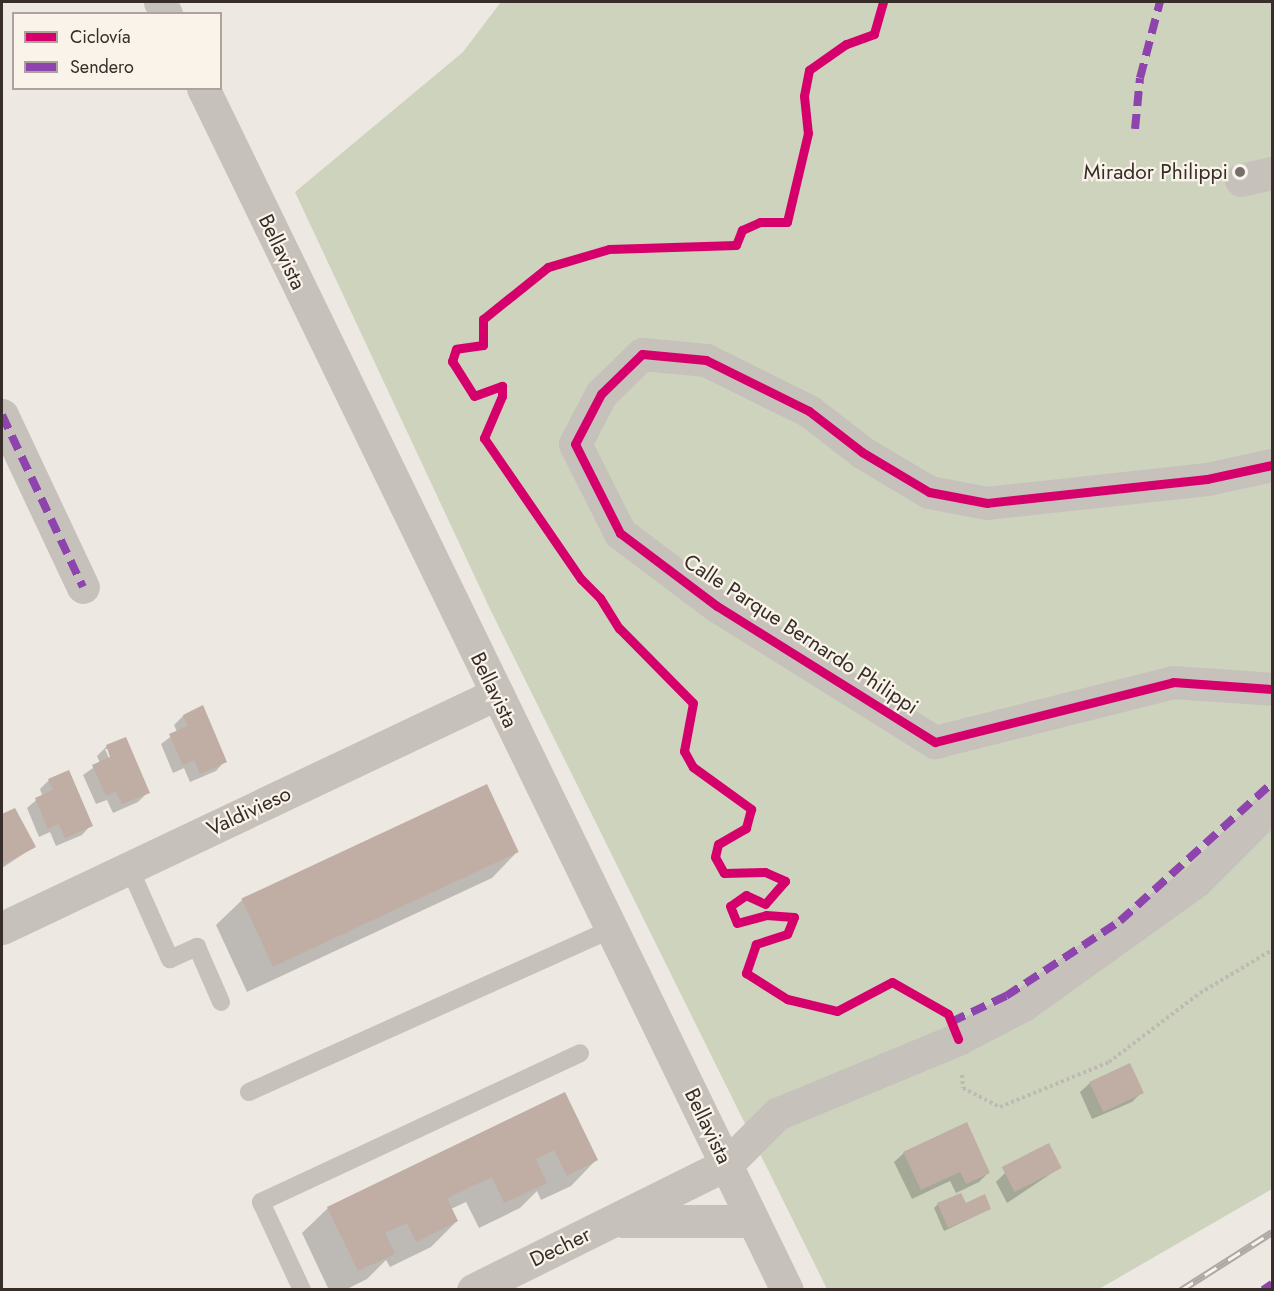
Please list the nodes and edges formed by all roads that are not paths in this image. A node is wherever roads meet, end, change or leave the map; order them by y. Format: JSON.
{"nodes":[{"id":1,"x":204,"y":90,"type":"edge"},
{"id":2,"x":1272,"y":173,"type":"edge"},
{"id":3,"x":1241,"y":180,"type":"dead end"},
{"id":4,"x":2,"y":415,"type":"edge"},
{"id":5,"x":1272,"y":465,"type":"edge"},
{"id":6,"x":83,"y":587,"type":"dead end"},
{"id":7,"x":1272,"y":689,"type":"edge"},
{"id":8,"x":496,"y":694,"type":"junction"},
{"id":9,"x":1272,"y":806,"type":"edge"},
{"id":10,"x":129,"y":867,"type":"junction"},
{"id":11,"x":2,"y":928,"type":"edge"},
{"id":12,"x":611,"y":928,"type":"junction"},
{"id":13,"x":221,"y":1002,"type":"dead end"},
{"id":14,"x":580,"y":1053,"type":"dead end"},
{"id":15,"x":249,"y":1092,"type":"dead end"},
{"id":16,"x":727,"y":1164,"type":"junction"},
{"id":17,"x":616,"y":1221,"type":"junction"},
{"id":18,"x":753,"y":1221,"type":"junction"},
{"id":19,"x":302,"y":1290,"type":"edge"},
{"id":20,"x":473,"y":1290,"type":"edge"},
{"id":21,"x":787,"y":1290,"type":"edge"}],
"edges":[{"from":1,"to":8,"type":"street","name":"Bellavista"},
{"from":2,"to":3,"type":"street"},
{"from":4,"to":6,"type":"street"},
{"from":5,"to":7,"type":"street","name":"Calle Parque Bernardo Philippi"},
{"from":8,"to":10,"type":"street","name":"Valdivieso"},
{"from":8,"to":12,"type":"street","name":"Bellavista"},
{"from":9,"to":16,"type":"street"},
{"from":10,"to":11,"type":"street","name":"Valdivieso"},
{"from":10,"to":13,"type":"lane"},
{"from":12,"to":15,"type":"lane"},
{"from":12,"to":16,"type":"street","name":"Bellavista"},
{"from":14,"to":19,"type":"lane"},
{"from":16,"to":17,"type":"street","name":"Decher"},
{"from":16,"to":18,"type":"street","name":"Bellavista"},
{"from":17,"to":18,"type":"street","name":"Decher"},
{"from":17,"to":20,"type":"street","name":"Decher"},
{"from":18,"to":21,"type":"street","name":"Bellavista"}]}
